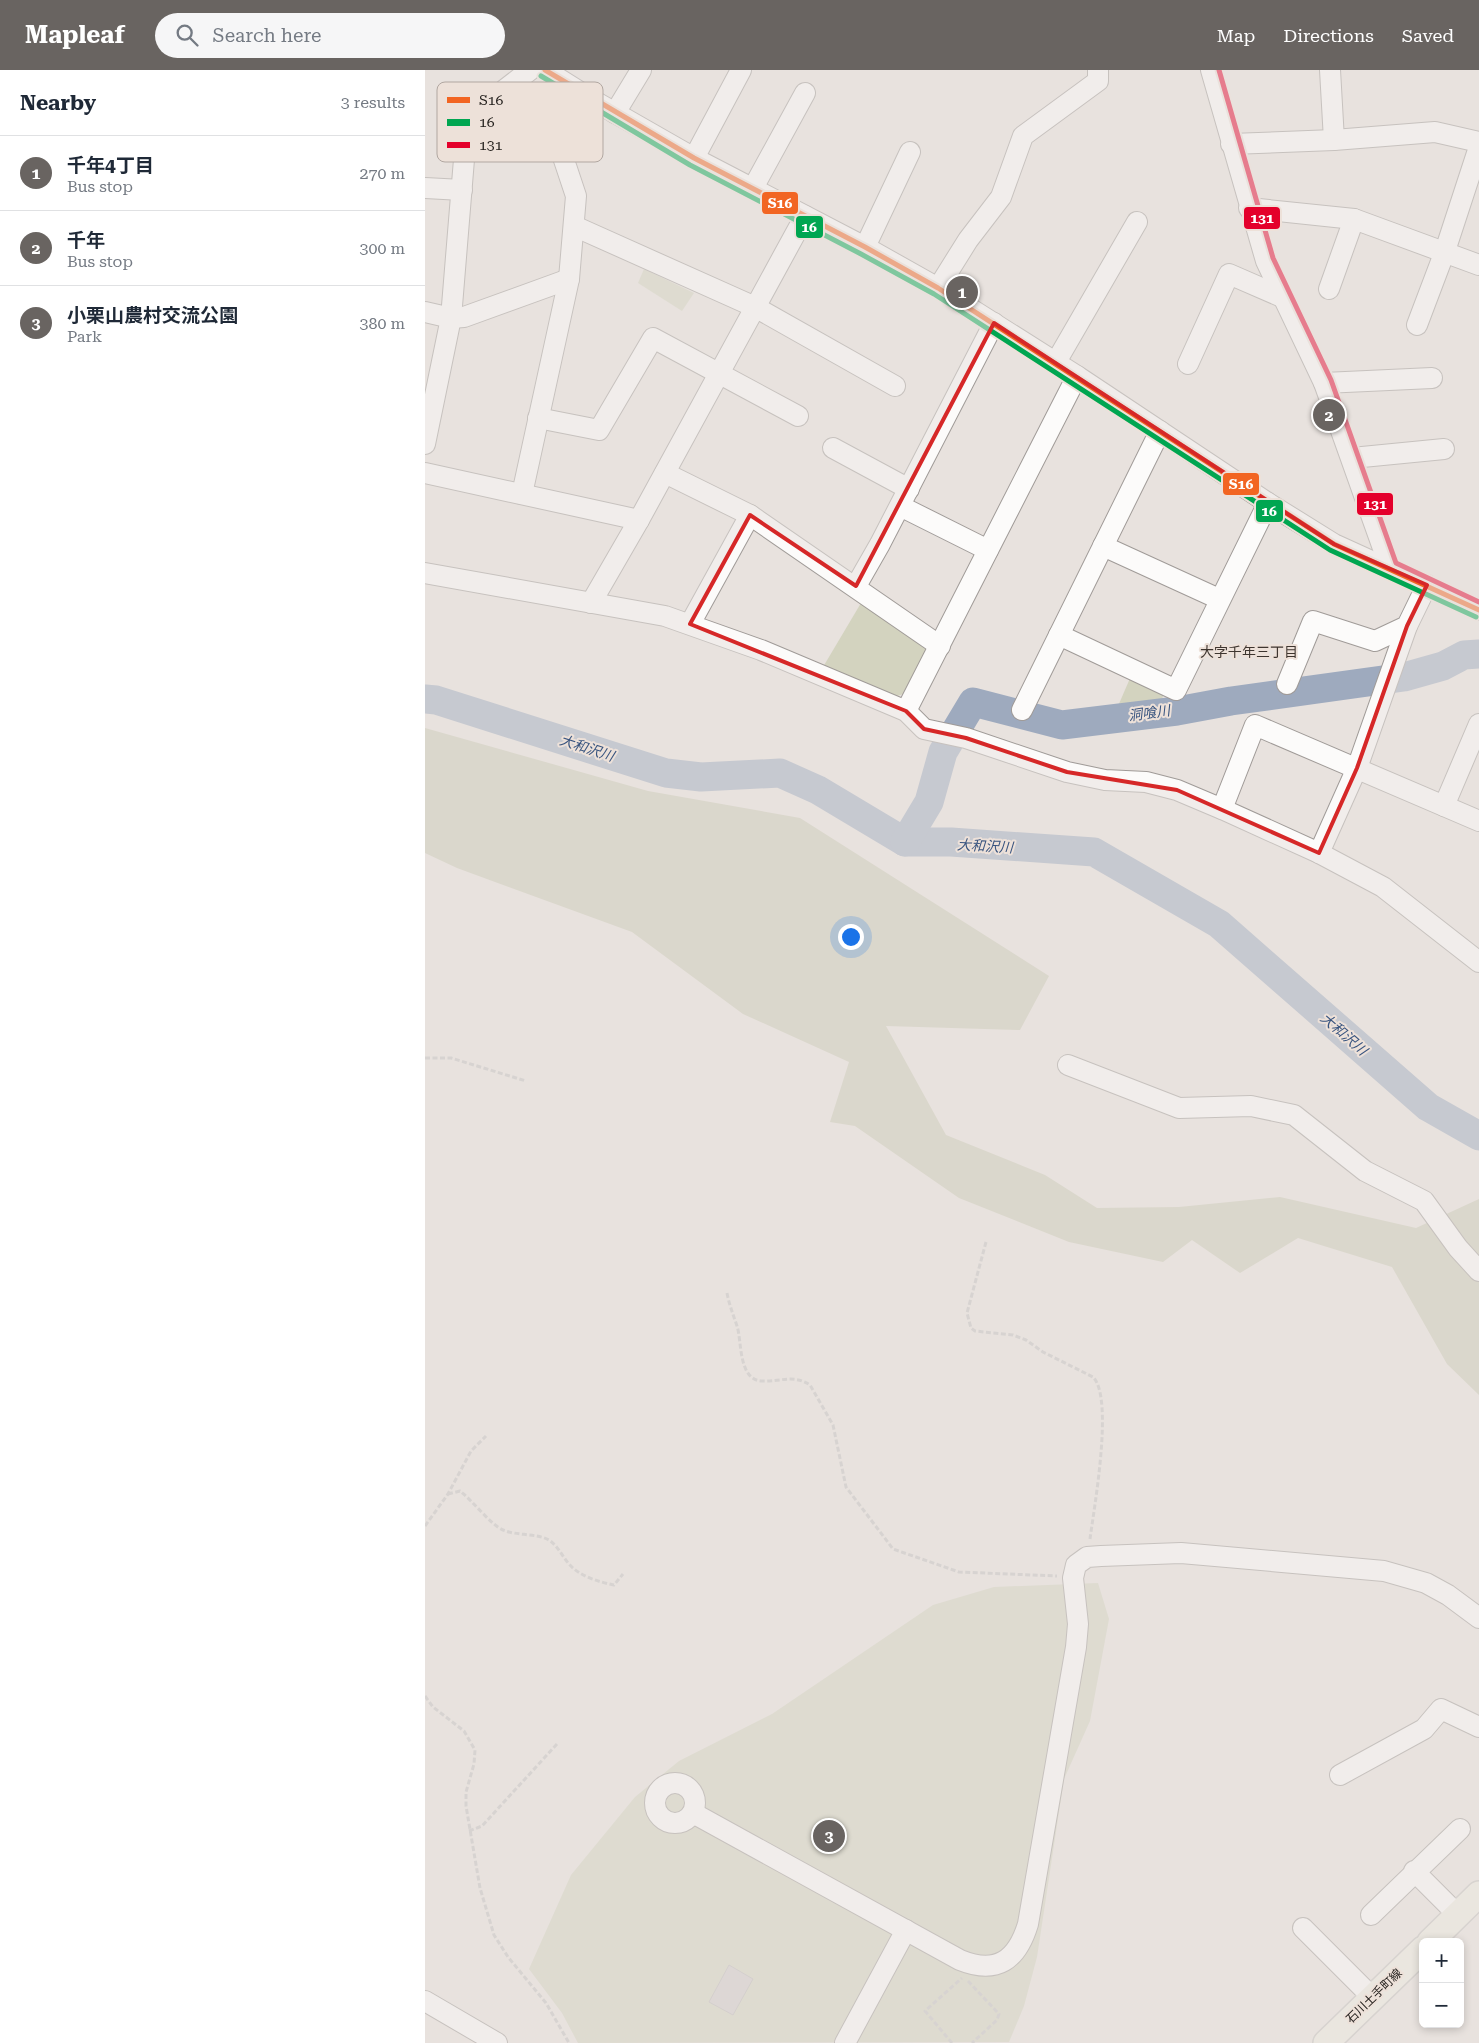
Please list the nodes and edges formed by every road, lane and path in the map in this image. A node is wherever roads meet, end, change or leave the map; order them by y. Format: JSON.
{"nodes":[{"id":1,"x":530,"y":70,"type":"edge"},
{"id":2,"x":545,"y":70,"type":"edge"},
{"id":3,"x":641,"y":70,"type":"edge"},
{"id":4,"x":741,"y":70,"type":"edge"},
{"id":5,"x":1098,"y":70,"type":"edge"},
{"id":6,"x":1211,"y":70,"type":"edge"},
{"id":7,"x":1330,"y":70,"type":"edge"},
{"id":8,"x":515,"y":82,"type":"edge"},
{"id":9,"x":564,"y":82,"type":"edge"},
{"id":10,"x":805,"y":93,"type":"dead end"},
{"id":11,"x":603,"y":106,"type":"edge"},
{"id":12,"x":615,"y":113,"type":"junction"},
{"id":13,"x":1334,"y":140,"type":"junction"},
{"id":14,"x":1479,"y":142,"type":"edge"},
{"id":15,"x":1231,"y":144,"type":"junction"},
{"id":16,"x":1479,"y":147,"type":"edge"},
{"id":17,"x":910,"y":152,"type":"dead end"},
{"id":18,"x":694,"y":158,"type":"junction"},
{"id":19,"x":464,"y":162,"type":"edge"},
{"id":20,"x":565,"y":162,"type":"edge"},
{"id":21,"x":425,"y":188,"type":"edge"},
{"id":22,"x":753,"y":188,"type":"junction"},
{"id":23,"x":462,"y":190,"type":"junction"},
{"id":24,"x":1249,"y":208,"type":"junction"},
{"id":25,"x":805,"y":216,"type":"junction"},
{"id":26,"x":1354,"y":220,"type":"junction"},
{"id":27,"x":1137,"y":222,"type":"dead end"},
{"id":28,"x":574,"y":226,"type":"junction"},
{"id":29,"x":865,"y":247,"type":"junction"},
{"id":30,"x":1445,"y":251,"type":"junction"},
{"id":31,"x":1479,"y":265,"type":"edge"},
{"id":32,"x":569,"y":279,"type":"junction"},
{"id":33,"x":938,"y":288,"type":"junction"},
{"id":34,"x":1329,"y":289,"type":"dead end"},
{"id":35,"x":1282,"y":297,"type":"junction"},
{"id":36,"x":755,"y":307,"type":"junction"},
{"id":37,"x":425,"y":312,"type":"edge"},
{"id":38,"x":451,"y":318,"type":"junction"},
{"id":39,"x":994,"y":323,"type":"junction"},
{"id":40,"x":1417,"y":326,"type":"dead end"},
{"id":41,"x":1055,"y":362,"type":"junction"},
{"id":42,"x":1188,"y":364,"type":"dead end"},
{"id":43,"x":719,"y":373,"type":"junction"},
{"id":44,"x":1077,"y":376,"type":"junction"},
{"id":45,"x":1433,"y":378,"type":"dead end"},
{"id":46,"x":1324,"y":383,"type":"junction"},
{"id":47,"x":895,"y":386,"type":"dead end"},
{"id":48,"x":798,"y":416,"type":"dead end"},
{"id":49,"x":538,"y":418,"type":"junction"},
{"id":50,"x":1160,"y":431,"type":"junction"},
{"id":51,"x":425,"y":444,"type":"edge"},
{"id":52,"x":833,"y":448,"type":"dead end"},
{"id":53,"x":1444,"y":449,"type":"dead end"},
{"id":54,"x":1352,"y":458,"type":"junction"},
{"id":55,"x":425,"y":473,"type":"edge"},
{"id":56,"x":665,"y":473,"type":"junction"},
{"id":57,"x":521,"y":494,"type":"junction"},
{"id":58,"x":904,"y":498,"type":"junction"},
{"id":59,"x":1268,"y":503,"type":"junction"},
{"id":60,"x":750,"y":515,"type":"junction"},
{"id":61,"x":639,"y":520,"type":"junction"},
{"id":62,"x":1103,"y":546,"type":"junction"},
{"id":63,"x":988,"y":550,"type":"junction"},
{"id":64,"x":1390,"y":568,"type":"junction"},
{"id":65,"x":425,"y":573,"type":"edge"},
{"id":66,"x":1427,"y":585,"type":"junction"},
{"id":67,"x":856,"y":586,"type":"junction"},
{"id":68,"x":1219,"y":599,"type":"junction"},
{"id":69,"x":591,"y":602,"type":"junction"},
{"id":70,"x":1479,"y":610,"type":"edge"},
{"id":71,"x":689,"y":624,"type":"junction"},
{"id":72,"x":1407,"y":626,"type":"junction"},
{"id":73,"x":1059,"y":635,"type":"junction"},
{"id":74,"x":940,"y":646,"type":"junction"},
{"id":75,"x":1287,"y":684,"type":"dead end"},
{"id":76,"x":1022,"y":710,"type":"dead end"},
{"id":77,"x":906,"y":711,"type":"junction"},
{"id":78,"x":1479,"y":724,"type":"edge"},
{"id":79,"x":1357,"y":768,"type":"junction"},
{"id":80,"x":1444,"y":806,"type":"junction"},
{"id":81,"x":1222,"y":809,"type":"junction"},
{"id":82,"x":1479,"y":821,"type":"edge"},
{"id":83,"x":1319,"y":852,"type":"junction"},
{"id":84,"x":1479,"y":962,"type":"edge"},
{"id":85,"x":425,"y":1058,"type":"edge"},
{"id":86,"x":1068,"y":1065,"type":"dead end"},
{"id":87,"x":526,"y":1081,"type":"dead end"},
{"id":88,"x":986,"y":1242,"type":"dead end"},
{"id":89,"x":1479,"y":1271,"type":"edge"},
{"id":90,"x":727,"y":1292,"type":"dead end"},
{"id":91,"x":486,"y":1436,"type":"dead end"},
{"id":92,"x":448,"y":1494,"type":"junction"},
{"id":93,"x":425,"y":1526,"type":"edge"},
{"id":94,"x":1087,"y":1557,"type":"junction"},
{"id":95,"x":623,"y":1574,"type":"dead end"},
{"id":96,"x":1073,"y":1578,"type":"junction"},
{"id":97,"x":1479,"y":1618,"type":"edge"},
{"id":98,"x":425,"y":1696,"type":"edge"},
{"id":99,"x":1479,"y":1727,"type":"edge"},
{"id":100,"x":557,"y":1744,"type":"dead end"},
{"id":101,"x":1340,"y":1775,"type":"dead end"},
{"id":102,"x":693,"y":1813,"type":"dead end"},
{"id":103,"x":1460,"y":1829,"type":"dead end"},
{"id":104,"x":469,"y":1831,"type":"junction"},
{"id":105,"x":1414,"y":1871,"type":"junction"},
{"id":106,"x":1479,"y":1894,"type":"edge"},
{"id":107,"x":1371,"y":1915,"type":"dead end"},
{"id":108,"x":1458,"y":1915,"type":"junction"},
{"id":109,"x":1303,"y":1928,"type":"dead end"},
{"id":110,"x":906,"y":1930,"type":"junction"},
{"id":111,"x":1434,"y":1938,"type":"edge"},
{"id":112,"x":1419,"y":1953,"type":"edge"},
{"id":113,"x":1373,"y":1998,"type":"junction"},
{"id":114,"x":425,"y":2001,"type":"edge"},
{"id":115,"x":497,"y":2043,"type":"edge"},
{"id":116,"x":569,"y":2043,"type":"edge"},
{"id":117,"x":845,"y":2043,"type":"edge"},
{"id":118,"x":952,"y":2043,"type":"edge"},
{"id":119,"x":972,"y":2043,"type":"edge"},
{"id":120,"x":1326,"y":2043,"type":"edge"}],
"edges":[{"from":1,"to":8,"type":"street"},
{"from":2,"to":9,"type":"street"},
{"from":3,"to":12,"type":"street"},
{"from":4,"to":18,"type":"street"},
{"from":5,"to":33,"type":"street"},
{"from":6,"to":15,"type":"street"},
{"from":7,"to":13,"type":"street"},
{"from":10,"to":22,"type":"street"},
{"from":11,"to":12,"type":"street"},
{"from":12,"to":18,"type":"street"},
{"from":13,"to":14,"type":"street"},
{"from":13,"to":15,"type":"street"},
{"from":15,"to":24,"type":"street"},
{"from":16,"to":30,"type":"street"},
{"from":17,"to":29,"type":"street"},
{"from":18,"to":22,"type":"street"},
{"from":19,"to":23,"type":"street"},
{"from":20,"to":28,"type":"street"},
{"from":21,"to":23,"type":"street"},
{"from":22,"to":25,"type":"street"},
{"from":23,"to":38,"type":"street"},
{"from":24,"to":26,"type":"street"},
{"from":24,"to":35,"type":"street"},
{"from":25,"to":29,"type":"street"},
{"from":25,"to":36,"type":"street"},
{"from":26,"to":30,"type":"street"},
{"from":26,"to":34,"type":"street"},
{"from":27,"to":41,"type":"street"},
{"from":28,"to":32,"type":"street"},
{"from":28,"to":36,"type":"street"},
{"from":29,"to":33,"type":"street"},
{"from":30,"to":31,"type":"street"},
{"from":30,"to":40,"type":"street"},
{"from":32,"to":38,"type":"street"},
{"from":32,"to":49,"type":"street"},
{"from":33,"to":39,"type":"street"},
{"from":35,"to":42,"type":"street"},
{"from":35,"to":46,"type":"street"},
{"from":36,"to":43,"type":"street"},
{"from":36,"to":47,"type":"street"},
{"from":37,"to":38,"type":"street"},
{"from":38,"to":51,"type":"street"},
{"from":39,"to":41,"type":"street"},
{"from":39,"to":58,"type":"street"},
{"from":41,"to":44,"type":"street"},
{"from":43,"to":48,"type":"street"},
{"from":43,"to":49,"type":"street"},
{"from":43,"to":56,"type":"street"},
{"from":44,"to":50,"type":"street"},
{"from":44,"to":63,"type":"street"},
{"from":45,"to":46,"type":"street"},
{"from":46,"to":54,"type":"street"},
{"from":49,"to":57,"type":"street"},
{"from":50,"to":59,"type":"street"},
{"from":50,"to":62,"type":"street"},
{"from":52,"to":58,"type":"street"},
{"from":53,"to":54,"type":"street"},
{"from":54,"to":64,"type":"street"},
{"from":55,"to":57,"type":"street"},
{"from":56,"to":60,"type":"street"},
{"from":56,"to":61,"type":"street"},
{"from":57,"to":61,"type":"street"},
{"from":58,"to":63,"type":"street"},
{"from":58,"to":67,"type":"street"},
{"from":59,"to":64,"type":"street"},
{"from":59,"to":68,"type":"street"},
{"from":60,"to":67,"type":"street"},
{"from":60,"to":71,"type":"street"},
{"from":61,"to":69,"type":"street"},
{"from":62,"to":68,"type":"street"},
{"from":62,"to":73,"type":"street"},
{"from":63,"to":74,"type":"street"},
{"from":64,"to":66,"type":"street"},
{"from":65,"to":69,"type":"street"},
{"from":66,"to":70,"type":"street"},
{"from":66,"to":72,"type":"street"},
{"from":67,"to":74,"type":"street"},
{"from":68,"to":73,"type":"street"},
{"from":69,"to":71,"type":"street"},
{"from":71,"to":77,"type":"street"},
{"from":72,"to":75,"type":"street"},
{"from":72,"to":79,"type":"street"},
{"from":73,"to":76,"type":"street"},
{"from":74,"to":77,"type":"street"},
{"from":77,"to":81,"type":"street"},
{"from":78,"to":80,"type":"street"},
{"from":79,"to":80,"type":"street"},
{"from":79,"to":81,"type":"street"},
{"from":79,"to":83,"type":"street"},
{"from":80,"to":82,"type":"street"},
{"from":81,"to":83,"type":"street"},
{"from":83,"to":84,"type":"street"},
{"from":85,"to":87,"type":"path"},
{"from":86,"to":89,"type":"street"},
{"from":88,"to":94,"type":"path"},
{"from":90,"to":96,"type":"path"},
{"from":91,"to":92,"type":"path"},
{"from":92,"to":93,"type":"path"},
{"from":92,"to":95,"type":"path"},
{"from":94,"to":96,"type":"street"},
{"from":94,"to":97,"type":"street"},
{"from":96,"to":110,"type":"street"},
{"from":98,"to":104,"type":"path"},
{"from":99,"to":101,"type":"street"},
{"from":100,"to":104,"type":"path"},
{"from":102,"to":110,"type":"street"},
{"from":103,"to":105,"type":"street"},
{"from":104,"to":116,"type":"path"},
{"from":105,"to":107,"type":"street"},
{"from":105,"to":108,"type":"street"},
{"from":106,"to":108,"type":"main road"},
{"from":108,"to":111,"type":"main road"},
{"from":109,"to":113,"type":"street"},
{"from":110,"to":117,"type":"street"},
{"from":112,"to":113,"type":"main road","name":"石川土手町線"},
{"from":113,"to":120,"type":"main road","name":"石川土手町線"},
{"from":114,"to":115,"type":"street"},
{"from":118,"to":119,"type":"path"}]}
